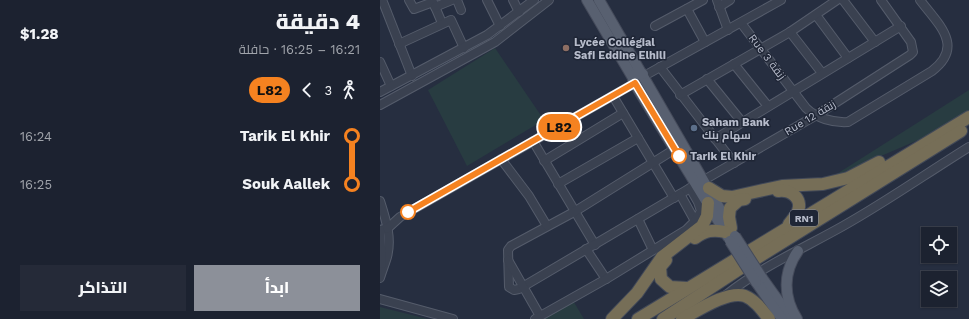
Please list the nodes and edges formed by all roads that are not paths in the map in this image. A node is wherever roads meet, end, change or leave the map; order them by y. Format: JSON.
{"nodes":[{"id":1,"x":409,"y":0,"type":"edge"},
{"id":2,"x":452,"y":0,"type":"edge"},
{"id":3,"x":457,"y":0,"type":"edge"},
{"id":4,"x":488,"y":0,"type":"edge"},
{"id":5,"x":513,"y":0,"type":"edge"},
{"id":6,"x":534,"y":0,"type":"edge"},
{"id":7,"x":549,"y":0,"type":"edge"},
{"id":8,"x":587,"y":0,"type":"edge"},
{"id":9,"x":703,"y":0,"type":"edge"},
{"id":10,"x":730,"y":0,"type":"edge"},
{"id":11,"x":781,"y":0,"type":"edge"},
{"id":12,"x":837,"y":0,"type":"edge"},
{"id":13,"x":843,"y":0,"type":"edge"},
{"id":14,"x":881,"y":0,"type":"edge"},
{"id":15,"x":920,"y":0,"type":"edge"},
{"id":16,"x":603,"y":1,"type":"edge"},
{"id":17,"x":384,"y":2,"type":"edge"},
{"id":18,"x":718,"y":3,"type":"edge"},
{"id":19,"x":435,"y":7,"type":"junction"},
{"id":20,"x":687,"y":9,"type":"junction"},
{"id":21,"x":461,"y":10,"type":"dead end"},
{"id":22,"x":519,"y":12,"type":"junction"},
{"id":23,"x":816,"y":15,"type":"junction"},
{"id":24,"x":442,"y":23,"type":"junction"},
{"id":25,"x":741,"y":23,"type":"junction"},
{"id":26,"x":500,"y":26,"type":"junction"},
{"id":27,"x":655,"y":26,"type":"dead end"},
{"id":28,"x":901,"y":26,"type":"junction"},
{"id":29,"x":728,"y":30,"type":"junction"},
{"id":30,"x":790,"y":32,"type":"junction"},
{"id":31,"x":705,"y":42,"type":"junction"},
{"id":32,"x":875,"y":42,"type":"junction"},
{"id":33,"x":399,"y":44,"type":"junction"},
{"id":34,"x":464,"y":48,"type":"junction"},
{"id":35,"x":762,"y":49,"type":"junction"},
{"id":36,"x":848,"y":58,"type":"junction"},
{"id":37,"x":380,"y":62,"type":"edge"},
{"id":38,"x":734,"y":64,"type":"junction"},
{"id":39,"x":660,"y":67,"type":"junction"},
{"id":40,"x":822,"y":73,"type":"junction"},
{"id":41,"x":412,"y":76,"type":"junction"},
{"id":42,"x":640,"y":79,"type":"junction"},
{"id":43,"x":707,"y":79,"type":"junction"},
{"id":44,"x":390,"y":86,"type":"junction"},
{"id":45,"x":793,"y":91,"type":"junction"},
{"id":46,"x":380,"y":92,"type":"edge"},
{"id":47,"x":680,"y":95,"type":"junction"},
{"id":48,"x":613,"y":96,"type":"junction"},
{"id":49,"x":380,"y":105,"type":"edge"},
{"id":50,"x":767,"y":106,"type":"junction"},
{"id":51,"x":623,"y":113,"type":"junction"},
{"id":52,"x":815,"y":116,"type":"junction"},
{"id":53,"x":969,"y":117,"type":"edge"},
{"id":54,"x":742,"y":122,"type":"junction"},
{"id":55,"x":963,"y":125,"type":"edge"},
{"id":56,"x":638,"y":138,"type":"junction"},
{"id":57,"x":715,"y":139,"type":"junction"},
{"id":58,"x":533,"y":141,"type":"junction"},
{"id":59,"x":969,"y":147,"type":"edge"},
{"id":60,"x":675,"y":149,"type":"junction"},
{"id":61,"x":502,"y":159,"type":"junction"},
{"id":62,"x":544,"y":161,"type":"junction"},
{"id":63,"x":653,"y":162,"type":"junction"},
{"id":64,"x":734,"y":163,"type":"junction"},
{"id":65,"x":558,"y":184,"type":"junction"},
{"id":66,"x":700,"y":185,"type":"junction"},
{"id":67,"x":677,"y":196,"type":"junction"},
{"id":68,"x":380,"y":201,"type":"edge"},
{"id":69,"x":711,"y":201,"type":"junction"},
{"id":70,"x":574,"y":212,"type":"junction"},
{"id":71,"x":638,"y":219,"type":"junction"},
{"id":72,"x":695,"y":221,"type":"junction"},
{"id":73,"x":383,"y":226,"type":"edge"},
{"id":74,"x":547,"y":226,"type":"junction"},
{"id":75,"x":784,"y":231,"type":"junction"},
{"id":76,"x":730,"y":234,"type":"junction"},
{"id":77,"x":595,"y":244,"type":"junction"},
{"id":78,"x":586,"y":249,"type":"junction"},
{"id":79,"x":653,"y":250,"type":"junction"},
{"id":80,"x":798,"y":251,"type":"junction"},
{"id":81,"x":508,"y":260,"type":"junction"},
{"id":82,"x":380,"y":278,"type":"edge"},
{"id":83,"x":606,"y":279,"type":"junction"},
{"id":84,"x":759,"y":280,"type":"junction"},
{"id":85,"x":524,"y":286,"type":"junction"},
{"id":86,"x":687,"y":288,"type":"junction"},
{"id":87,"x":380,"y":299,"type":"edge"},
{"id":88,"x":721,"y":299,"type":"junction"},
{"id":89,"x":537,"y":318,"type":"edge"},
{"id":90,"x":453,"y":319,"type":"edge"},
{"id":91,"x":612,"y":319,"type":"edge"},
{"id":92,"x":638,"y":319,"type":"edge"},
{"id":93,"x":662,"y":319,"type":"edge"},
{"id":94,"x":682,"y":319,"type":"edge"},
{"id":95,"x":693,"y":319,"type":"edge"},
{"id":96,"x":769,"y":319,"type":"edge"},
{"id":97,"x":782,"y":319,"type":"edge"},
{"id":98,"x":791,"y":319,"type":"edge"},
{"id":99,"x":797,"y":319,"type":"edge"}],
"edges":[{"from":1,"to":19,"type":"street"},
{"from":2,"to":19,"type":"street"},
{"from":3,"to":21,"type":"street"},
{"from":4,"to":26,"type":"street"},
{"from":5,"to":22,"type":"street"},
{"from":6,"to":22,"type":"street"},
{"from":7,"to":49,"type":"street"},
{"from":8,"to":42,"type":"main road"},
{"from":9,"to":20,"type":"street"},
{"from":10,"to":18,"type":"street"},
{"from":11,"to":25,"type":"street"},
{"from":12,"to":23,"type":"street"},
{"from":13,"to":32,"type":"street"},
{"from":14,"to":28,"type":"street"},
{"from":15,"to":52,"type":"street"},
{"from":16,"to":42,"type":"main road"},
{"from":17,"to":33,"type":"street"},
{"from":18,"to":29,"type":"street"},
{"from":19,"to":24,"type":"street"},
{"from":20,"to":27,"type":"street"},
{"from":20,"to":31,"type":"street"},
{"from":22,"to":26,"type":"street"},
{"from":23,"to":30,"type":"street"},
{"from":23,"to":36,"type":"street"},
{"from":24,"to":33,"type":"street"},
{"from":24,"to":34,"type":"street"},
{"from":25,"to":29,"type":"street"},
{"from":25,"to":35,"type":"street","name":"Rue 3 زنقة"},
{"from":26,"to":34,"type":"street"},
{"from":28,"to":32,"type":"street"},
{"from":28,"to":52,"type":"street","name":"Rue 12 زنقة"},
{"from":29,"to":31,"type":"street"},
{"from":30,"to":35,"type":"street"},
{"from":30,"to":40,"type":"street"},
{"from":31,"to":39,"type":"street"},
{"from":32,"to":36,"type":"street"},
{"from":33,"to":41,"type":"street"},
{"from":34,"to":41,"type":"street"},
{"from":35,"to":38,"type":"street"},
{"from":35,"to":45,"type":"street","name":"Rue 3 زنقة"},
{"from":36,"to":40,"type":"street"},
{"from":37,"to":44,"type":"street"},
{"from":38,"to":43,"type":"street"},
{"from":38,"to":50,"type":"street"},
{"from":39,"to":42,"type":"street"},
{"from":39,"to":47,"type":"street"},
{"from":40,"to":45,"type":"street"},
{"from":41,"to":44,"type":"street"},
{"from":42,"to":48,"type":"street"},
{"from":42,"to":60,"type":"main road"},
{"from":42,"to":66,"type":"main road"},
{"from":43,"to":47,"type":"street"},
{"from":43,"to":54,"type":"street"},
{"from":44,"to":46,"type":"street"},
{"from":45,"to":50,"type":"street"},
{"from":45,"to":52,"type":"street","name":"Rue 3 زنقة"},
{"from":47,"to":57,"type":"street"},
{"from":48,"to":51,"type":"street"},
{"from":48,"to":58,"type":"street"},
{"from":50,"to":54,"type":"street"},
{"from":51,"to":56,"type":"street"},
{"from":51,"to":62,"type":"street"},
{"from":52,"to":64,"type":"street","name":"Rue 12 زنقة"},
{"from":53,"to":55,"type":"highway","number":"RN1"},
{"from":54,"to":57,"type":"street"},
{"from":55,"to":66,"type":"highway"},
{"from":55,"to":75,"type":"highway","number":"RN1"},
{"from":55,"to":93,"type":"highway","number":"RN1"},
{"from":56,"to":63,"type":"street"},
{"from":56,"to":65,"type":"street"},
{"from":57,"to":64,"type":"street"},
{"from":58,"to":61,"type":"street"},
{"from":58,"to":62,"type":"street"},
{"from":59,"to":80,"type":"street"},
{"from":60,"to":63,"type":"street"},
{"from":60,"to":66,"type":"main road"},
{"from":61,"to":73,"type":"street"},
{"from":61,"to":74,"type":"street"},
{"from":62,"to":65,"type":"street"},
{"from":63,"to":67,"type":"street"},
{"from":63,"to":70,"type":"street"},
{"from":64,"to":66,"type":"street","name":"Rue 12 زنقة"},
{"from":65,"to":70,"type":"street"},
{"from":66,"to":67,"type":"street","name":"Rue 12 زنقة"},
{"from":66,"to":69,"type":"main road"},
{"from":66,"to":72,"type":"street"},
{"from":67,"to":71,"type":"street","name":"Rue 12 زنقة"},
{"from":67,"to":72,"type":"street"},
{"from":68,"to":73,"type":"street"},
{"from":69,"to":76,"type":"main road"},
{"from":69,"to":91,"type":"highway"},
{"from":70,"to":74,"type":"street"},
{"from":70,"to":77,"type":"street"},
{"from":71,"to":77,"type":"street","name":"Rue 12 زنقة"},
{"from":71,"to":79,"type":"street"},
{"from":72,"to":79,"type":"street"},
{"from":73,"to":82,"type":"street"},
{"from":74,"to":81,"type":"street"},
{"from":75,"to":76,"type":"highway"},
{"from":75,"to":86,"type":"highway","number":"RN1"},
{"from":76,"to":84,"type":"main road","bridge":true},
{"from":76,"to":86,"type":"highway"},
{"from":77,"to":78,"type":"street","name":"Rue 12 زنقة"},
{"from":78,"to":83,"type":"street"},
{"from":78,"to":85,"type":"street","name":"Rue 12 زنقة"},
{"from":79,"to":83,"type":"street"},
{"from":80,"to":88,"type":"street"},
{"from":80,"to":99,"type":"main road"},
{"from":81,"to":85,"type":"street"},
{"from":81,"to":85,"type":"street"},
{"from":83,"to":89,"type":"street"},
{"from":84,"to":97,"type":"main road"},
{"from":84,"to":98,"type":"main road"},
{"from":85,"to":89,"type":"street"},
{"from":86,"to":92,"type":"highway","number":"RN1"},
{"from":87,"to":90,"type":"street"},
{"from":88,"to":94,"type":"highway"},
{"from":88,"to":95,"type":"street"},
{"from":88,"to":96,"type":"highway"}]}
